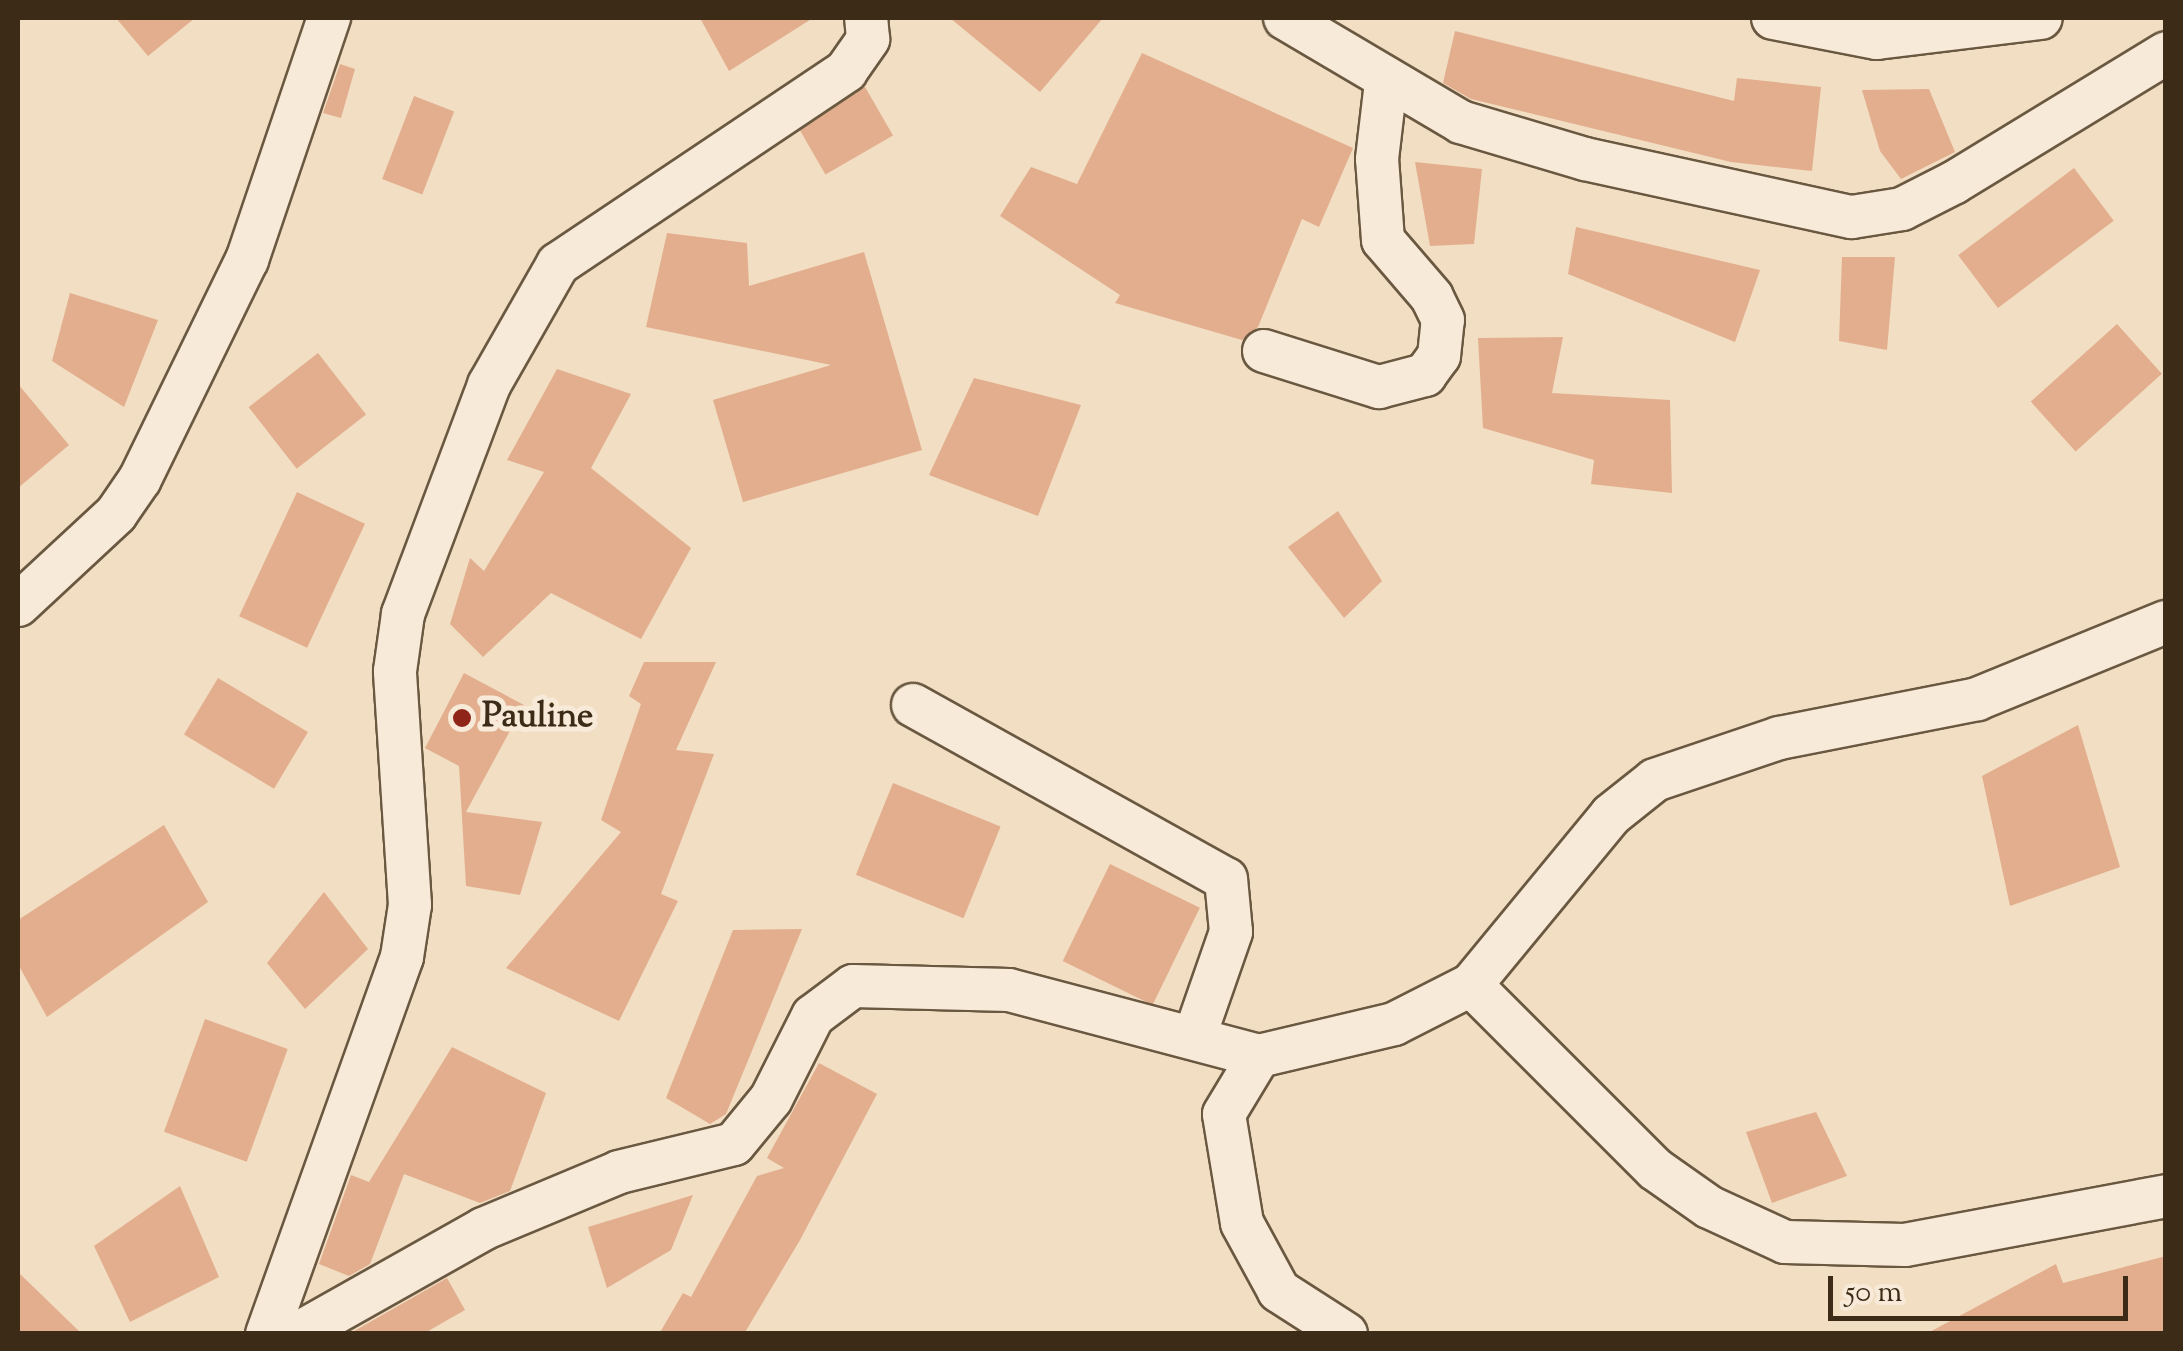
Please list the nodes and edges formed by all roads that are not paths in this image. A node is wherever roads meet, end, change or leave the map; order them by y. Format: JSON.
{"nodes":[{"id":1,"x":328,"y":18,"type":"edge"},
{"id":2,"x":866,"y":18,"type":"edge"},
{"id":3,"x":1285,"y":18,"type":"edge"},
{"id":4,"x":1773,"y":18,"type":"edge"},
{"id":5,"x":2041,"y":18,"type":"edge"},
{"id":6,"x":2166,"y":52,"type":"edge"},
{"id":7,"x":1386,"y":82,"type":"junction"},
{"id":8,"x":1264,"y":351,"type":"dead end"},
{"id":9,"x":18,"y":605,"type":"edge"},
{"id":10,"x":2166,"y":622,"type":"edge"},
{"id":11,"x":913,"y":705,"type":"dead end"},
{"id":12,"x":1471,"y":985,"type":"junction"},
{"id":13,"x":1194,"y":1038,"type":"junction"},
{"id":14,"x":1259,"y":1056,"type":"junction"},
{"id":15,"x":2166,"y":1196,"type":"edge"},
{"id":16,"x":267,"y":1334,"type":"edge"},
{"id":17,"x":298,"y":1334,"type":"edge"},
{"id":18,"x":1346,"y":1334,"type":"edge"}],
"edges":[{"from":1,"to":9,"type":"street"},
{"from":2,"to":16,"type":"street"},
{"from":3,"to":7,"type":"street"},
{"from":4,"to":5,"type":"street"},
{"from":6,"to":7,"type":"street"},
{"from":7,"to":8,"type":"street"},
{"from":10,"to":12,"type":"street"},
{"from":11,"to":13,"type":"street"},
{"from":12,"to":14,"type":"street"},
{"from":12,"to":15,"type":"street"},
{"from":13,"to":14,"type":"street"},
{"from":13,"to":17,"type":"street"},
{"from":14,"to":18,"type":"street"}]}
